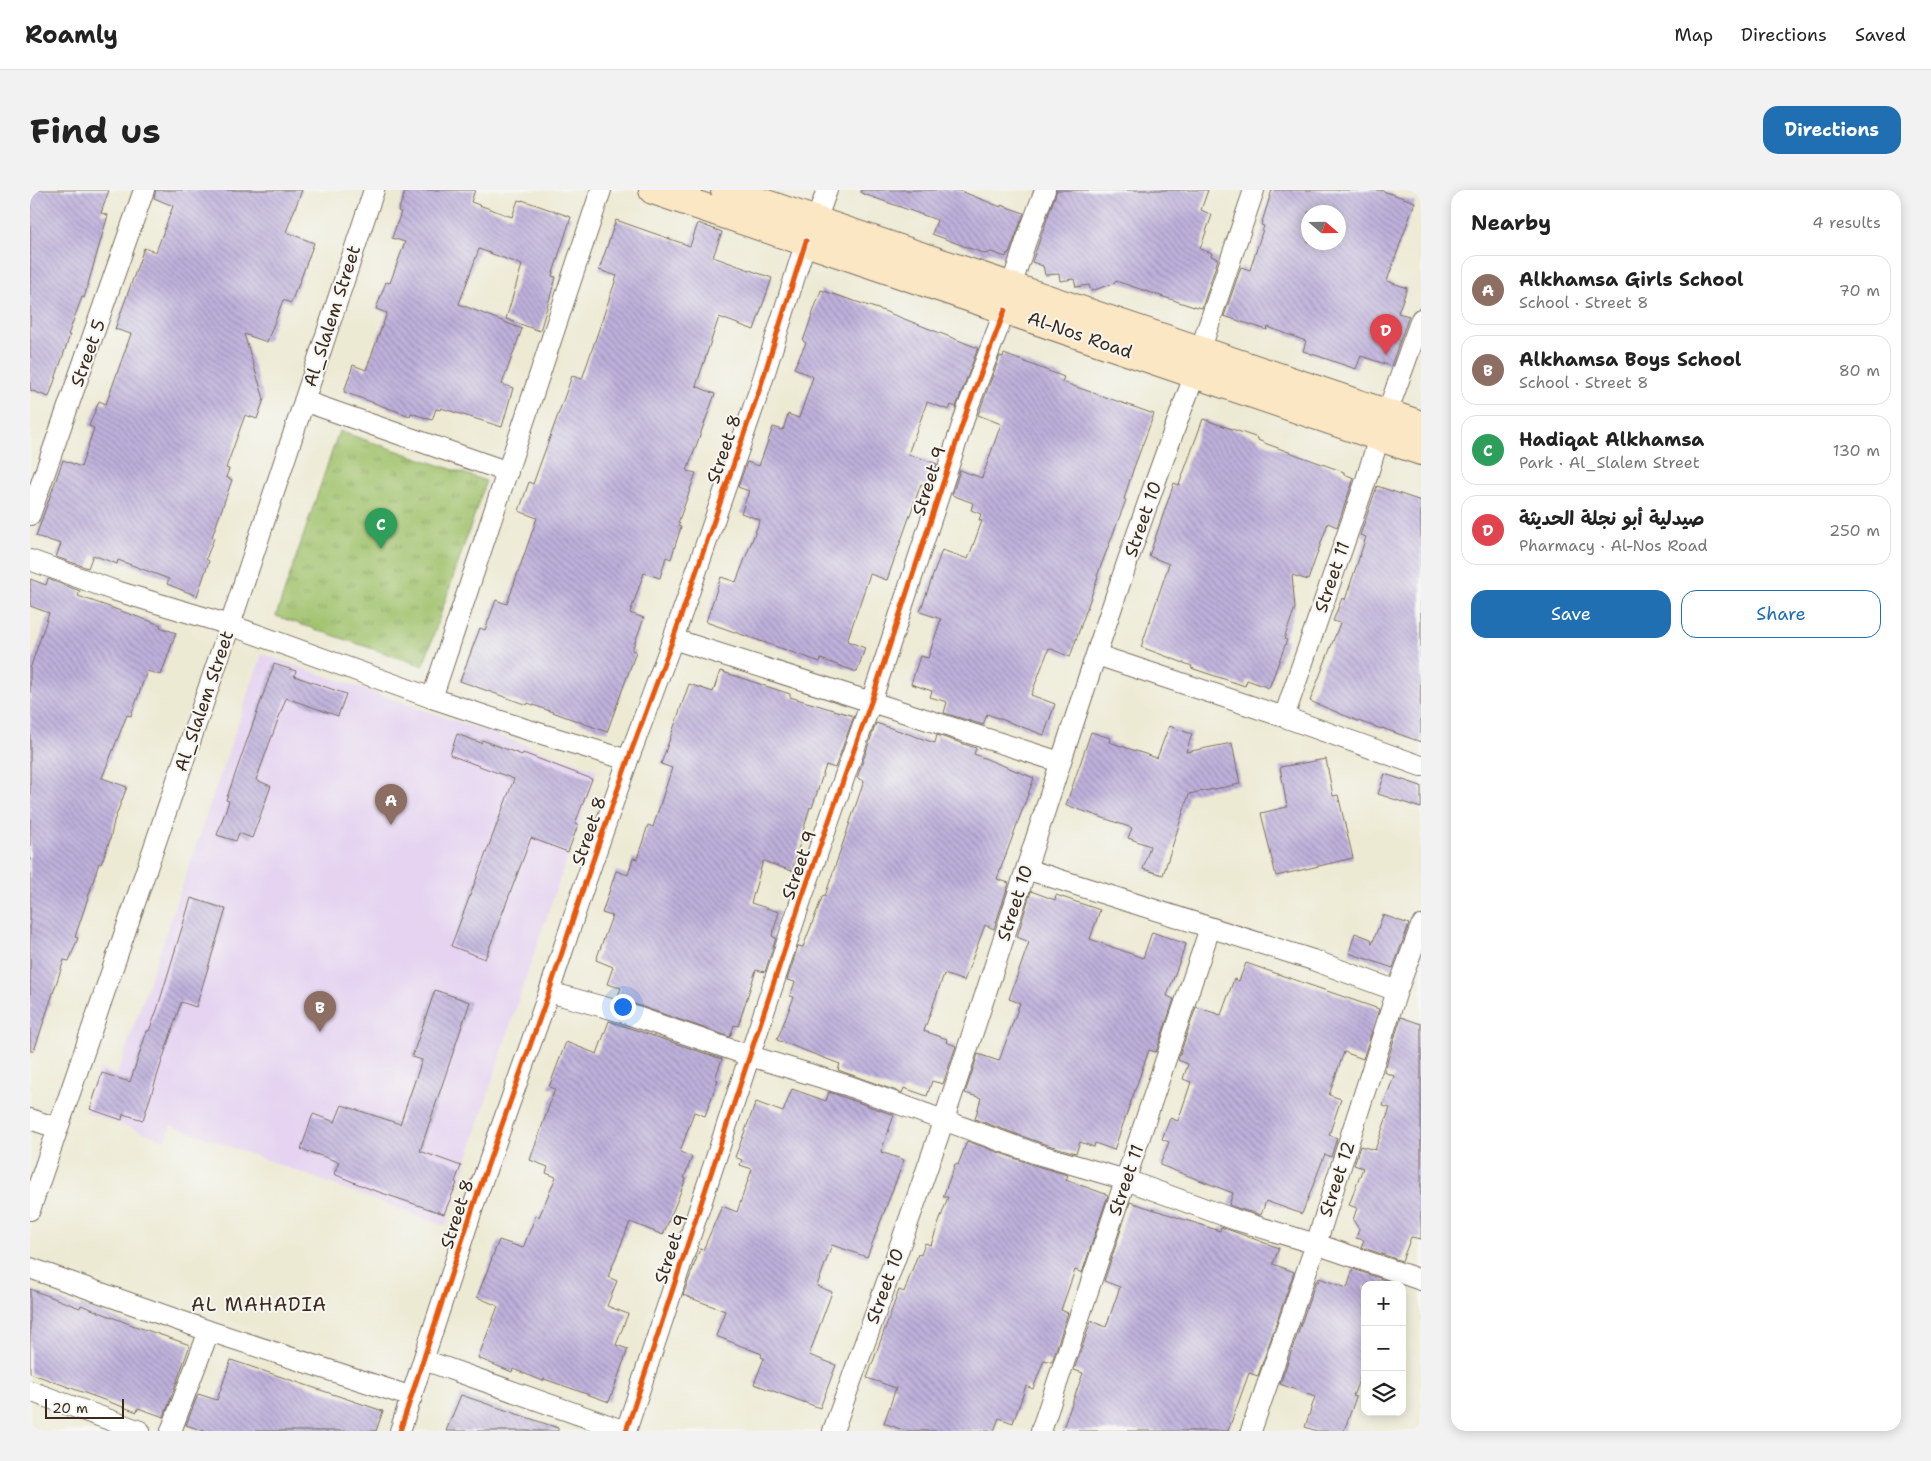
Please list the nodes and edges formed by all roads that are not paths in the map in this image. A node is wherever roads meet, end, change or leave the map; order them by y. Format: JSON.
{"nodes":[{"id":1,"x":144,"y":190,"type":"edge"},
{"id":2,"x":374,"y":190,"type":"edge"},
{"id":3,"x":601,"y":190,"type":"edge"},
{"id":4,"x":654,"y":190,"type":"edge"},
{"id":5,"x":725,"y":190,"type":"edge"},
{"id":6,"x":827,"y":190,"type":"edge"},
{"id":7,"x":1045,"y":190,"type":"edge"},
{"id":8,"x":1254,"y":190,"type":"edge"},
{"id":9,"x":811,"y":231,"type":"junction"},
{"id":10,"x":1008,"y":298,"type":"junction"},
{"id":11,"x":1421,"y":319,"type":"edge"},
{"id":12,"x":1197,"y":363,"type":"junction"},
{"id":13,"x":304,"y":402,"type":"junction"},
{"id":14,"x":1383,"y":425,"type":"junction"},
{"id":15,"x":1421,"y":426,"type":"edge"},
{"id":16,"x":1421,"y":451,"type":"edge"},
{"id":17,"x":508,"y":472,"type":"junction"},
{"id":18,"x":30,"y":515,"type":"edge"},
{"id":19,"x":30,"y":560,"type":"edge"},
{"id":20,"x":230,"y":625,"type":"junction"},
{"id":21,"x":673,"y":639,"type":"junction"},
{"id":22,"x":1097,"y":655,"type":"junction"},
{"id":23,"x":432,"y":698,"type":"junction"},
{"id":24,"x":871,"y":702,"type":"junction"},
{"id":25,"x":1284,"y":717,"type":"junction"},
{"id":26,"x":628,"y":760,"type":"junction"},
{"id":27,"x":1060,"y":762,"type":"junction"},
{"id":28,"x":1421,"y":766,"type":"edge"},
{"id":29,"x":1026,"y":869,"type":"junction"},
{"id":30,"x":1421,"y":926,"type":"edge"},
{"id":31,"x":1210,"y":928,"type":"junction"},
{"id":32,"x":1397,"y":991,"type":"junction"},
{"id":33,"x":549,"y":992,"type":"junction"},
{"id":34,"x":750,"y":1056,"type":"junction"},
{"id":35,"x":30,"y":1119,"type":"edge"},
{"id":36,"x":944,"y":1121,"type":"junction"},
{"id":37,"x":57,"y":1128,"type":"junction"},
{"id":38,"x":1126,"y":1180,"type":"junction"},
{"id":39,"x":30,"y":1210,"type":"edge"},
{"id":40,"x":1316,"y":1244,"type":"junction"},
{"id":41,"x":30,"y":1268,"type":"edge"},
{"id":42,"x":1421,"y":1280,"type":"edge"},
{"id":43,"x":209,"y":1331,"type":"junction"},
{"id":44,"x":424,"y":1360,"type":"junction"},
{"id":45,"x":30,"y":1391,"type":"edge"},
{"id":46,"x":412,"y":1397,"type":"junction"},
{"id":47,"x":140,"y":1431,"type":"edge"},
{"id":48,"x":171,"y":1431,"type":"edge"},
{"id":49,"x":400,"y":1431,"type":"edge"},
{"id":50,"x":626,"y":1431,"type":"edge"},
{"id":51,"x":833,"y":1431,"type":"edge"},
{"id":52,"x":1041,"y":1431,"type":"edge"},
{"id":53,"x":1251,"y":1431,"type":"edge"}],
"edges":[{"from":1,"to":18,"type":"street","name":"Street 5"},
{"from":2,"to":13,"type":"street","name":"Al_Slalem Street"},
{"from":3,"to":17,"type":"street"},
{"from":4,"to":9,"type":"main road","name":"Al-Nos Road"},
{"from":5,"to":9,"type":"main road","name":"Al-Nos Road"},
{"from":6,"to":9,"type":"street","name":"Street 8"},
{"from":7,"to":10,"type":"street","name":"Street 9"},
{"from":8,"to":12,"type":"street","name":"Street 10"},
{"from":9,"to":10,"type":"main road","name":"Al-Nos Road"},
{"from":9,"to":21,"type":"street","name":"Street 8"},
{"from":10,"to":12,"type":"main road","name":"Al-Nos Road"},
{"from":10,"to":24,"type":"street","name":"Street 9"},
{"from":11,"to":14,"type":"street","name":"Street 11"},
{"from":12,"to":14,"type":"main road","name":"Al-Nos Road"},
{"from":12,"to":22,"type":"street","name":"Street 10"},
{"from":13,"to":17,"type":"street"},
{"from":13,"to":20,"type":"street","name":"Al_Slalem Street"},
{"from":14,"to":15,"type":"main road","name":"Al-Nos Road"},
{"from":14,"to":16,"type":"main road","name":"Al-Nos Road"},
{"from":14,"to":25,"type":"street","name":"Street 11"},
{"from":17,"to":23,"type":"street"},
{"from":19,"to":20,"type":"street"},
{"from":20,"to":23,"type":"street"},
{"from":20,"to":37,"type":"street","name":"Al_Slalem Street"},
{"from":21,"to":24,"type":"street"},
{"from":21,"to":26,"type":"street","name":"Street 8"},
{"from":22,"to":25,"type":"street"},
{"from":22,"to":27,"type":"street","name":"Street 10"},
{"from":23,"to":26,"type":"street"},
{"from":24,"to":27,"type":"street"},
{"from":24,"to":34,"type":"street","name":"Street 9"},
{"from":25,"to":28,"type":"street"},
{"from":26,"to":33,"type":"street","name":"Street 8"},
{"from":27,"to":29,"type":"street","name":"Street 10"},
{"from":29,"to":31,"type":"street"},
{"from":29,"to":36,"type":"street","name":"Street 10"},
{"from":30,"to":32,"type":"street","name":"Street 12"},
{"from":31,"to":32,"type":"street"},
{"from":31,"to":38,"type":"street","name":"Street 11"},
{"from":32,"to":40,"type":"street","name":"Street 12"},
{"from":33,"to":34,"type":"street"},
{"from":33,"to":44,"type":"street","name":"Street 8"},
{"from":34,"to":36,"type":"street"},
{"from":34,"to":50,"type":"street","name":"Street 9"},
{"from":35,"to":37,"type":"street"},
{"from":36,"to":38,"type":"street"},
{"from":36,"to":51,"type":"street","name":"Street 10"},
{"from":37,"to":39,"type":"street","name":"Al_Slalem Street"},
{"from":38,"to":40,"type":"street"},
{"from":38,"to":52,"type":"street","name":"Street 11"},
{"from":40,"to":42,"type":"street"},
{"from":40,"to":53,"type":"street","name":"Street 12"},
{"from":41,"to":43,"type":"street"},
{"from":43,"to":46,"type":"street"},
{"from":43,"to":48,"type":"street"},
{"from":44,"to":46,"type":"street","name":"Street 8"},
{"from":44,"to":50,"type":"street"},
{"from":45,"to":47,"type":"street"},
{"from":46,"to":49,"type":"street","name":"Street 8"}]}
